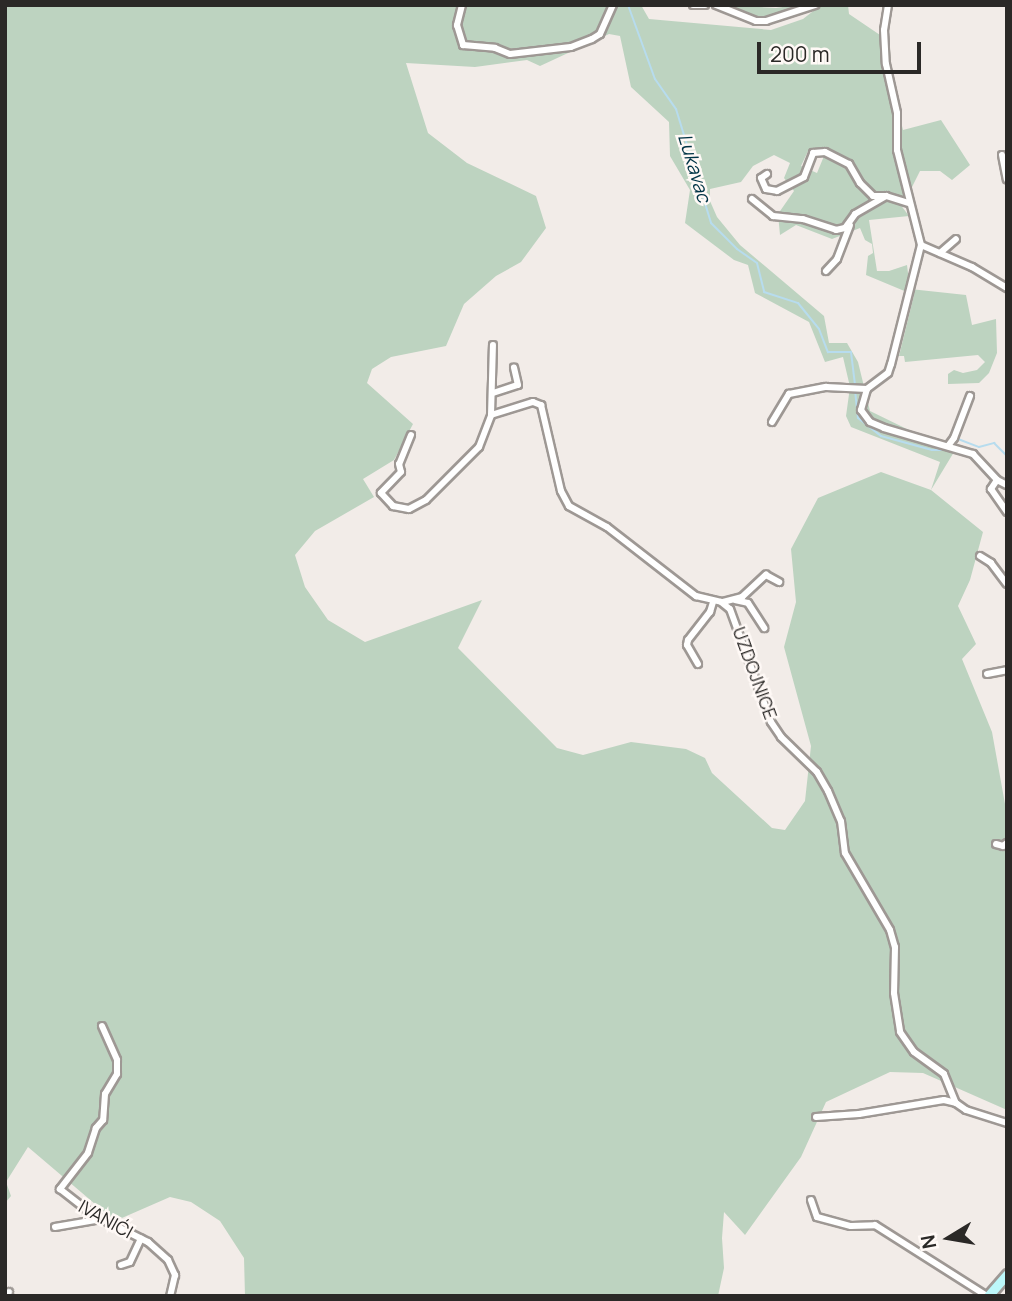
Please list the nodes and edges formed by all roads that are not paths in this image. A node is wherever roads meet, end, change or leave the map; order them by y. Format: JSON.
{"nodes":[{"id":1,"x":463,"y":5,"type":"edge"},
{"id":2,"x":614,"y":5,"type":"edge"},
{"id":3,"x":693,"y":5,"type":"edge"},
{"id":4,"x":705,"y":5,"type":"edge"},
{"id":5,"x":716,"y":5,"type":"edge"},
{"id":6,"x":815,"y":5,"type":"edge"},
{"id":7,"x":888,"y":5,"type":"edge"},
{"id":8,"x":1002,"y":155,"type":"dead end"},
{"id":9,"x":767,"y":174,"type":"dead end"},
{"id":10,"x":1007,"y":180,"type":"edge"},
{"id":11,"x":886,"y":196,"type":"junction"},
{"id":12,"x":752,"y":199,"type":"dead end"},
{"id":13,"x":909,"y":203,"type":"junction"},
{"id":14,"x":850,"y":225,"type":"junction"},
{"id":15,"x":956,"y":239,"type":"dead end"},
{"id":16,"x":920,"y":245,"type":"junction"},
{"id":17,"x":940,"y":253,"type":"junction"},
{"id":18,"x":826,"y":271,"type":"dead end"},
{"id":19,"x":1007,"y":288,"type":"edge"},
{"id":20,"x":493,"y":345,"type":"dead end"},
{"id":21,"x":514,"y":367,"type":"dead end"},
{"id":22,"x":867,"y":389,"type":"junction"},
{"id":23,"x":493,"y":393,"type":"junction"},
{"id":24,"x":970,"y":396,"type":"dead end"},
{"id":25,"x":491,"y":415,"type":"junction"},
{"id":26,"x":772,"y":422,"type":"dead end"},
{"id":27,"x":411,"y":435,"type":"dead end"},
{"id":28,"x":948,"y":446,"type":"junction"},
{"id":29,"x":997,"y":480,"type":"junction"},
{"id":30,"x":1007,"y":485,"type":"edge"},
{"id":31,"x":1007,"y":512,"type":"edge"},
{"id":32,"x":980,"y":556,"type":"dead end"},
{"id":33,"x":779,"y":582,"type":"dead end"},
{"id":34,"x":1007,"y":584,"type":"edge"},
{"id":35,"x":734,"y":600,"type":"junction"},
{"id":36,"x":717,"y":602,"type":"junction"},
{"id":37,"x":764,"y":628,"type":"dead end"},
{"id":38,"x":698,"y":664,"type":"dead end"},
{"id":39,"x":1007,"y":670,"type":"edge"},
{"id":40,"x":987,"y":674,"type":"dead end"},
{"id":41,"x":1007,"y":843,"type":"edge"},
{"id":42,"x":996,"y":844,"type":"dead end"},
{"id":43,"x":102,"y":1026,"type":"dead end"},
{"id":44,"x":956,"y":1103,"type":"junction"},
{"id":45,"x":817,"y":1116,"type":"dead end"},
{"id":46,"x":1007,"y":1123,"type":"edge"},
{"id":47,"x":811,"y":1200,"type":"dead end"},
{"id":48,"x":102,"y":1219,"type":"junction"},
{"id":49,"x":55,"y":1227,"type":"dead end"},
{"id":50,"x":141,"y":1238,"type":"junction"},
{"id":51,"x":121,"y":1265,"type":"dead end"},
{"id":52,"x":1007,"y":1274,"type":"edge"},
{"id":53,"x":170,"y":1296,"type":"edge"},
{"id":54,"x":987,"y":1296,"type":"edge"}],
"edges":[{"from":1,"to":2,"type":"street"},
{"from":3,"to":4,"type":"street"},
{"from":5,"to":6,"type":"street"},
{"from":7,"to":13,"type":"street"},
{"from":8,"to":10,"type":"street"},
{"from":9,"to":11,"type":"street"},
{"from":11,"to":13,"type":"street"},
{"from":11,"to":14,"type":"street"},
{"from":12,"to":14,"type":"street"},
{"from":13,"to":16,"type":"street"},
{"from":14,"to":18,"type":"street"},
{"from":15,"to":17,"type":"street"},
{"from":16,"to":17,"type":"street"},
{"from":16,"to":22,"type":"street"},
{"from":17,"to":19,"type":"street"},
{"from":20,"to":23,"type":"street"},
{"from":21,"to":23,"type":"street"},
{"from":22,"to":26,"type":"street"},
{"from":22,"to":28,"type":"street"},
{"from":23,"to":25,"type":"street"},
{"from":24,"to":28,"type":"street"},
{"from":25,"to":27,"type":"street"},
{"from":25,"to":36,"type":"street","name":"UZDOJNICE"},
{"from":28,"to":29,"type":"street"},
{"from":29,"to":30,"type":"street"},
{"from":29,"to":31,"type":"street"},
{"from":32,"to":34,"type":"street"},
{"from":33,"to":35,"type":"street"},
{"from":35,"to":36,"type":"street"},
{"from":35,"to":37,"type":"street"},
{"from":36,"to":38,"type":"street"},
{"from":36,"to":44,"type":"street","name":"UZDOJNICE"},
{"from":39,"to":40,"type":"street"},
{"from":41,"to":42,"type":"street"},
{"from":43,"to":48,"type":"street","name":"IVANIĆI"},
{"from":44,"to":45,"type":"street"},
{"from":44,"to":46,"type":"street"},
{"from":47,"to":54,"type":"street"},
{"from":48,"to":49,"type":"street"},
{"from":48,"to":50,"type":"street","name":"IVANIĆI"},
{"from":50,"to":51,"type":"street"},
{"from":50,"to":53,"type":"street","name":"IVANIĆI"},
{"from":52,"to":54,"type":"street"}]}
